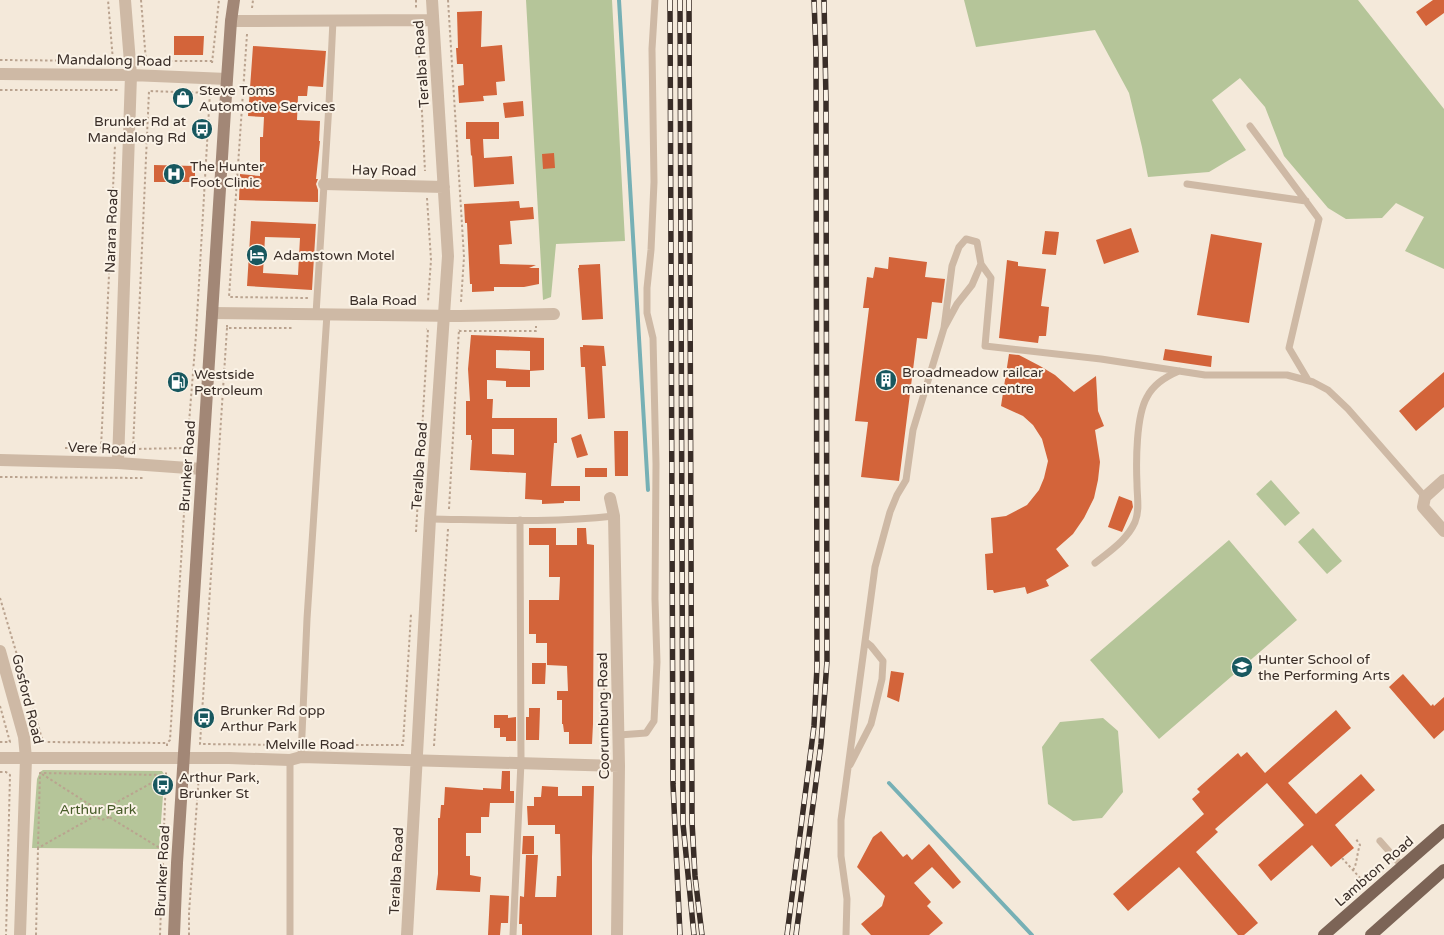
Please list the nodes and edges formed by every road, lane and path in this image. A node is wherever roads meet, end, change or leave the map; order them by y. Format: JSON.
{"nodes":[{"id":1,"x":108,"y":0,"type":"edge"},
{"id":2,"x":124,"y":0,"type":"edge"},
{"id":3,"x":141,"y":0,"type":"edge"},
{"id":4,"x":219,"y":0,"type":"edge"},
{"id":5,"x":234,"y":0,"type":"edge"},
{"id":6,"x":253,"y":0,"type":"edge"},
{"id":7,"x":416,"y":0,"type":"edge"},
{"id":8,"x":432,"y":0,"type":"edge"},
{"id":9,"x":448,"y":0,"type":"edge"},
{"id":10,"x":655,"y":0,"type":"edge"},
{"id":11,"x":252,"y":8,"type":"dead end"},
{"id":12,"x":416,"y":10,"type":"dead end"},
{"id":13,"x":333,"y":20,"type":"junction"},
{"id":14,"x":433,"y":20,"type":"junction"},
{"id":15,"x":231,"y":21,"type":"junction"},
{"id":16,"x":247,"y":34,"type":"dead end"},
{"id":17,"x":418,"y":35,"type":"dead end"},
{"id":18,"x":0,"y":60,"type":"edge"},
{"id":19,"x":0,"y":74,"type":"edge"},
{"id":20,"x":131,"y":75,"type":"junction"},
{"id":21,"x":227,"y":78,"type":"junction"},
{"id":22,"x":209,"y":88,"type":"dead end"},
{"id":23,"x":0,"y":90,"type":"edge"},
{"id":24,"x":118,"y":90,"type":"dead end"},
{"id":25,"x":210,"y":93,"type":"junction"},
{"id":26,"x":1250,"y":126,"type":"dead end"},
{"id":27,"x":115,"y":145,"type":"dead end"},
{"id":28,"x":425,"y":171,"type":"dead end"},
{"id":29,"x":324,"y":184,"type":"junction"},
{"id":30,"x":1187,"y":184,"type":"dead end"},
{"id":31,"x":444,"y":187,"type":"junction"},
{"id":32,"x":427,"y":196,"type":"dead end"},
{"id":33,"x":1306,"y":201,"type":"junction"},
{"id":34,"x":982,"y":264,"type":"junction"},
{"id":35,"x":317,"y":298,"type":"junction"},
{"id":36,"x":428,"y":301,"type":"dead end"},
{"id":37,"x":461,"y":302,"type":"dead end"},
{"id":38,"x":212,"y":313,"type":"junction"},
{"id":39,"x":321,"y":314,"type":"junction"},
{"id":40,"x":536,"y":314,"type":"junction"},
{"id":41,"x":554,"y":314,"type":"dead end"},
{"id":42,"x":444,"y":315,"type":"junction"},
{"id":43,"x":460,"y":326,"type":"dead end"},
{"id":44,"x":944,"y":328,"type":"junction"},
{"id":45,"x":459,"y":331,"type":"junction"},
{"id":46,"x":1179,"y":371,"type":"junction"},
{"id":47,"x":1308,"y":380,"type":"junction"},
{"id":48,"x":60,"y":448,"type":"dead end"},
{"id":49,"x":0,"y":460,"type":"edge"},
{"id":50,"x":118,"y":463,"type":"junction"},
{"id":51,"x":202,"y":469,"type":"junction"},
{"id":52,"x":0,"y":477,"type":"edge"},
{"id":53,"x":147,"y":478,"type":"dead end"},
{"id":54,"x":186,"y":479,"type":"dead end"},
{"id":55,"x":1444,"y":480,"type":"edge"},
{"id":56,"x":1425,"y":497,"type":"junction"},
{"id":57,"x":610,"y":498,"type":"dead end"},
{"id":58,"x":614,"y":516,"type":"junction"},
{"id":59,"x":430,"y":518,"type":"junction"},
{"id":60,"x":449,"y":519,"type":"junction"},
{"id":61,"x":520,"y":520,"type":"junction"},
{"id":62,"x":1444,"y":531,"type":"edge"},
{"id":63,"x":1095,"y":562,"type":"dead end"},
{"id":64,"x":0,"y":598,"type":"edge"},
{"id":65,"x":866,"y":642,"type":"junction"},
{"id":66,"x":0,"y":651,"type":"edge"},
{"id":67,"x":0,"y":706,"type":"edge"},
{"id":68,"x":619,"y":735,"type":"junction"},
{"id":69,"x":0,"y":742,"type":"edge"},
{"id":70,"x":434,"y":746,"type":"dead end"},
{"id":71,"x":0,"y":758,"type":"edge"},
{"id":72,"x":26,"y":758,"type":"junction"},
{"id":73,"x":183,"y":758,"type":"junction"},
{"id":74,"x":296,"y":758,"type":"junction"},
{"id":75,"x":418,"y":760,"type":"junction"},
{"id":76,"x":521,"y":762,"type":"junction"},
{"id":77,"x":619,"y":766,"type":"junction"},
{"id":78,"x":848,"y":770,"type":"junction"},
{"id":79,"x":166,"y":771,"type":"dead end"},
{"id":80,"x":0,"y":772,"type":"edge"},
{"id":81,"x":198,"y":772,"type":"dead end"},
{"id":82,"x":40,"y":773,"type":"junction"},
{"id":83,"x":166,"y":774,"type":"junction"},
{"id":84,"x":108,"y":807,"type":"junction"},
{"id":85,"x":95,"y":808,"type":"junction"},
{"id":86,"x":95,"y":816,"type":"junction"},
{"id":87,"x":109,"y":816,"type":"junction"},
{"id":88,"x":1444,"y":830,"type":"edge"},
{"id":89,"x":1356,"y":840,"type":"dead end"},
{"id":90,"x":1380,"y":841,"type":"dead end"},
{"id":91,"x":38,"y":848,"type":"junction"},
{"id":92,"x":163,"y":850,"type":"junction"},
{"id":93,"x":1342,"y":858,"type":"dead end"},
{"id":94,"x":1402,"y":866,"type":"junction"},
{"id":95,"x":1353,"y":870,"type":"junction"},
{"id":96,"x":1444,"y":870,"type":"edge"},
{"id":97,"x":1361,"y":879,"type":"dead end"},
{"id":98,"x":6,"y":935,"type":"edge"},
{"id":99,"x":20,"y":935,"type":"edge"},
{"id":100,"x":36,"y":935,"type":"edge"},
{"id":101,"x":160,"y":935,"type":"edge"},
{"id":102,"x":174,"y":935,"type":"edge"},
{"id":103,"x":189,"y":935,"type":"edge"},
{"id":104,"x":290,"y":935,"type":"edge"},
{"id":105,"x":407,"y":935,"type":"edge"},
{"id":106,"x":513,"y":935,"type":"edge"},
{"id":107,"x":617,"y":935,"type":"edge"},
{"id":108,"x":846,"y":935,"type":"edge"},
{"id":109,"x":1324,"y":935,"type":"edge"},
{"id":110,"x":1371,"y":935,"type":"edge"}],
"edges":[{"from":1,"to":18,"type":"path"},
{"from":2,"to":20,"type":"street","name":"Narara Road"},
{"from":3,"to":4,"type":"path"},
{"from":5,"to":15,"type":"main road","name":"Brunker Road"},
{"from":6,"to":11,"type":"path"},
{"from":7,"to":12,"type":"path"},
{"from":8,"to":14,"type":"street","name":"Teralba Road"},
{"from":9,"to":37,"type":"path"},
{"from":10,"to":68,"type":"lane"},
{"from":13,"to":14,"type":"street"},
{"from":13,"to":15,"type":"street"},
{"from":13,"to":29,"type":"lane"},
{"from":14,"to":31,"type":"street","name":"Teralba Road"},
{"from":15,"to":21,"type":"main road","name":"Brunker Road"},
{"from":16,"to":35,"type":"path"},
{"from":17,"to":28,"type":"path"},
{"from":19,"to":20,"type":"street","name":"Mandalong Road"},
{"from":20,"to":21,"type":"street","name":"Mandalong Road"},
{"from":20,"to":50,"type":"street","name":"Narara Road"},
{"from":21,"to":38,"type":"main road","name":"Brunker Road"},
{"from":22,"to":25,"type":"path"},
{"from":23,"to":24,"type":"path"},
{"from":25,"to":25,"type":"path"},
{"from":26,"to":33,"type":"lane"},
{"from":27,"to":48,"type":"path"},
{"from":29,"to":31,"type":"street","name":"Hay Road"},
{"from":29,"to":35,"type":"lane"},
{"from":30,"to":33,"type":"lane"},
{"from":31,"to":42,"type":"street","name":"Teralba Road"},
{"from":32,"to":36,"type":"path"},
{"from":33,"to":47,"type":"lane"},
{"from":34,"to":44,"type":"lane"},
{"from":34,"to":44,"type":"lane"},
{"from":34,"to":46,"type":"lane"},
{"from":35,"to":39,"type":"lane"},
{"from":38,"to":39,"type":"street","name":"Bala Road"},
{"from":38,"to":51,"type":"main road","name":"Brunker Road"},
{"from":39,"to":42,"type":"street","name":"Bala Road"},
{"from":39,"to":74,"type":"lane"},
{"from":40,"to":41,"type":"street","name":"Bala Road"},
{"from":40,"to":42,"type":"street","name":"Bala Road"},
{"from":40,"to":45,"type":"path"},
{"from":42,"to":59,"type":"street","name":"Teralba Road"},
{"from":43,"to":45,"type":"path"},
{"from":44,"to":65,"type":"lane"},
{"from":45,"to":60,"type":"path"},
{"from":46,"to":47,"type":"lane"},
{"from":46,"to":63,"type":"lane"},
{"from":47,"to":56,"type":"lane"},
{"from":49,"to":50,"type":"street","name":"Vere Road"},
{"from":50,"to":51,"type":"street","name":"Vere Road"},
{"from":51,"to":73,"type":"main road","name":"Brunker Road"},
{"from":52,"to":53,"type":"path"},
{"from":54,"to":64,"type":"path"},
{"from":55,"to":56,"type":"street"},
{"from":56,"to":62,"type":"street"},
{"from":57,"to":58,"type":"street","name":"Coorumbung Road"},
{"from":58,"to":61,"type":"lane"},
{"from":58,"to":68,"type":"street","name":"Coorumbung Road"},
{"from":59,"to":60,"type":"lane"},
{"from":59,"to":75,"type":"street","name":"Teralba Road"},
{"from":60,"to":61,"type":"lane"},
{"from":60,"to":70,"type":"path"},
{"from":61,"to":76,"type":"lane"},
{"from":65,"to":78,"type":"lane"},
{"from":65,"to":78,"type":"lane"},
{"from":66,"to":72,"type":"street","name":"Gosford Road"},
{"from":67,"to":69,"type":"path"},
{"from":68,"to":77,"type":"street","name":"Coorumbung Road"},
{"from":71,"to":72,"type":"street","name":"Melville Road"},
{"from":72,"to":73,"type":"street","name":"Melville Road"},
{"from":72,"to":99,"type":"street","name":"Gosford Road"},
{"from":73,"to":74,"type":"street","name":"Melville Road"},
{"from":73,"to":102,"type":"main road","name":"Brunker Road"},
{"from":74,"to":75,"type":"street","name":"Melville Road"},
{"from":74,"to":104,"type":"lane"},
{"from":75,"to":76,"type":"street","name":"Melville Road"},
{"from":75,"to":105,"type":"street","name":"Teralba Road"},
{"from":76,"to":77,"type":"street","name":"Melville Road"},
{"from":76,"to":106,"type":"lane"},
{"from":77,"to":107,"type":"street","name":"Coorumbung Road"},
{"from":78,"to":108,"type":"lane"},
{"from":79,"to":83,"type":"path"},
{"from":80,"to":98,"type":"path"},
{"from":81,"to":103,"type":"path"},
{"from":82,"to":83,"type":"path"},
{"from":82,"to":85,"type":"path"},
{"from":82,"to":91,"type":"path"},
{"from":83,"to":84,"type":"path"},
{"from":83,"to":92,"type":"path"},
{"from":84,"to":85,"type":"path"},
{"from":84,"to":87,"type":"path"},
{"from":85,"to":86,"type":"path"},
{"from":86,"to":87,"type":"path"},
{"from":86,"to":91,"type":"path"},
{"from":87,"to":92,"type":"path"},
{"from":88,"to":94,"type":"main road","name":"Lambton Road"},
{"from":89,"to":95,"type":"path"},
{"from":90,"to":94,"type":"lane"},
{"from":91,"to":100,"type":"path"},
{"from":92,"to":101,"type":"path"},
{"from":93,"to":95,"type":"path"},
{"from":94,"to":109,"type":"main road","name":"Lambton Road"},
{"from":95,"to":97,"type":"path"},
{"from":96,"to":110,"type":"main road"}]}
